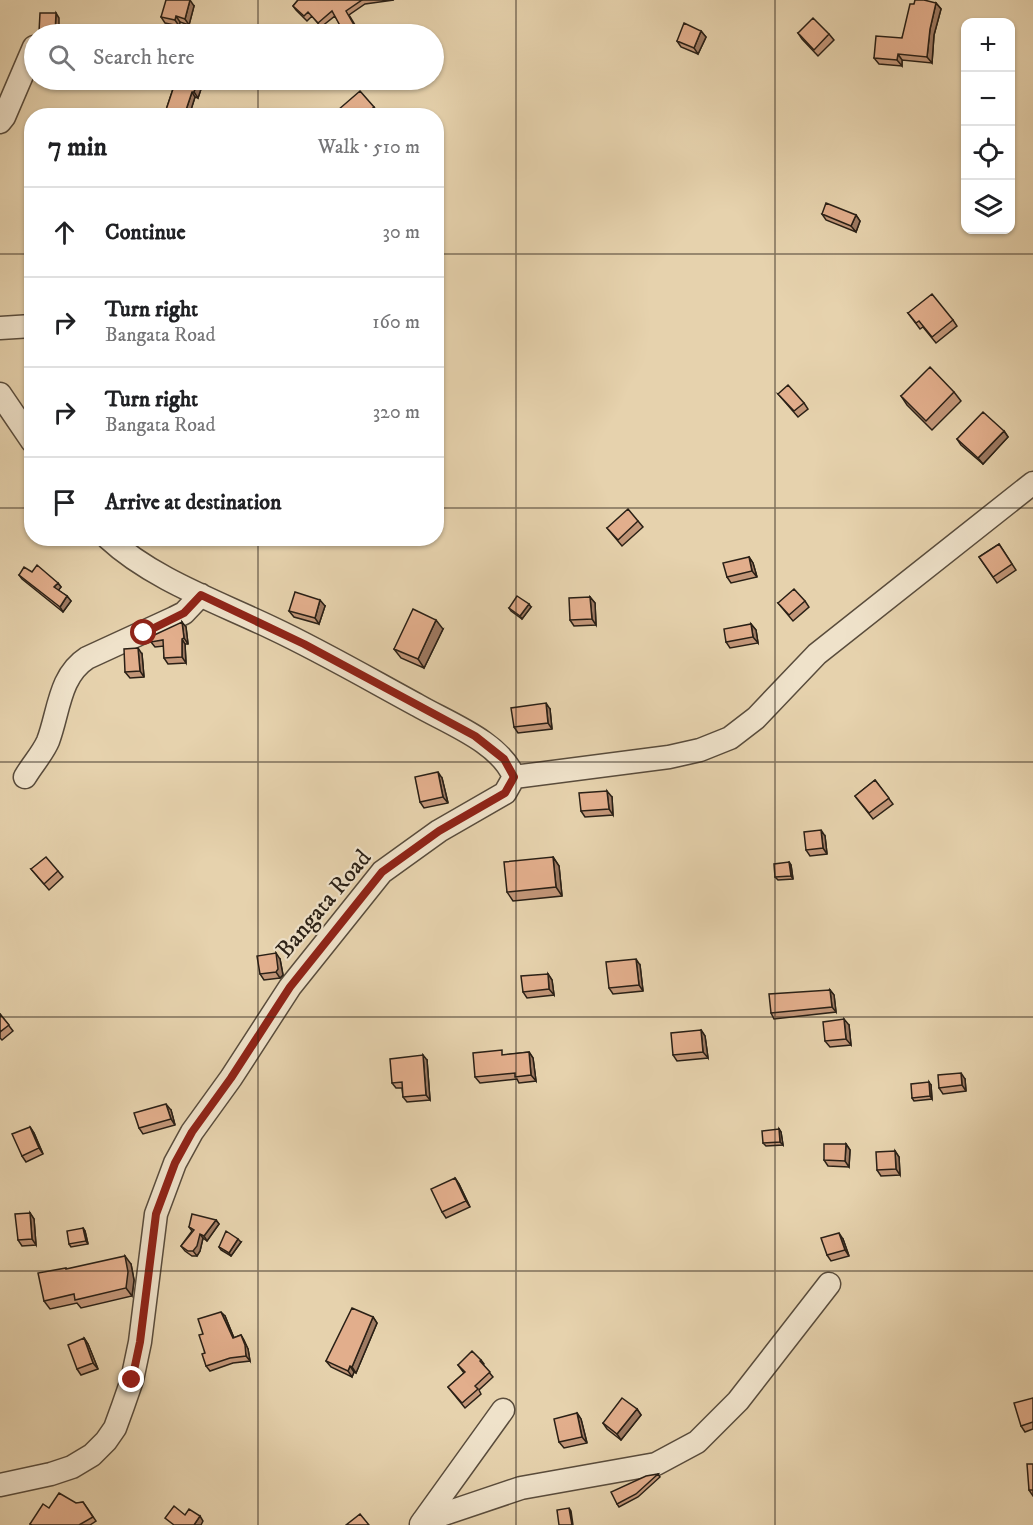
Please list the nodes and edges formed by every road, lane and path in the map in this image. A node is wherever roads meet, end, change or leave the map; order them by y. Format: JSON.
{"nodes":[{"id":1,"x":24,"y":70,"type":"edge"},
{"id":2,"x":0,"y":122,"type":"edge"},
{"id":3,"x":24,"y":326,"type":"edge"},
{"id":4,"x":0,"y":328,"type":"edge"},
{"id":5,"x":0,"y":394,"type":"edge"},
{"id":6,"x":24,"y":429,"type":"edge"},
{"id":7,"x":1033,"y":483,"type":"edge"},
{"id":8,"x":117,"y":546,"type":"edge"},
{"id":9,"x":201,"y":595,"type":"junction"},
{"id":10,"x":25,"y":777,"type":"dead end"},
{"id":11,"x":514,"y":777,"type":"junction"},
{"id":12,"x":829,"y":1284,"type":"dead end"},
{"id":13,"x":503,"y":1410,"type":"dead end"},
{"id":14,"x":0,"y":1485,"type":"edge"},
{"id":15,"x":422,"y":1523,"type":"edge"}],
"edges":[{"from":1,"to":2,"type":"street"},
{"from":3,"to":4,"type":"street"},
{"from":5,"to":6,"type":"street"},
{"from":7,"to":11,"type":"street"},
{"from":8,"to":9,"type":"street"},
{"from":9,"to":10,"type":"street"},
{"from":9,"to":11,"type":"street"},
{"from":11,"to":14,"type":"street","name":"Bangata Road"},
{"from":12,"to":15,"type":"street"},
{"from":13,"to":15,"type":"street"}]}
